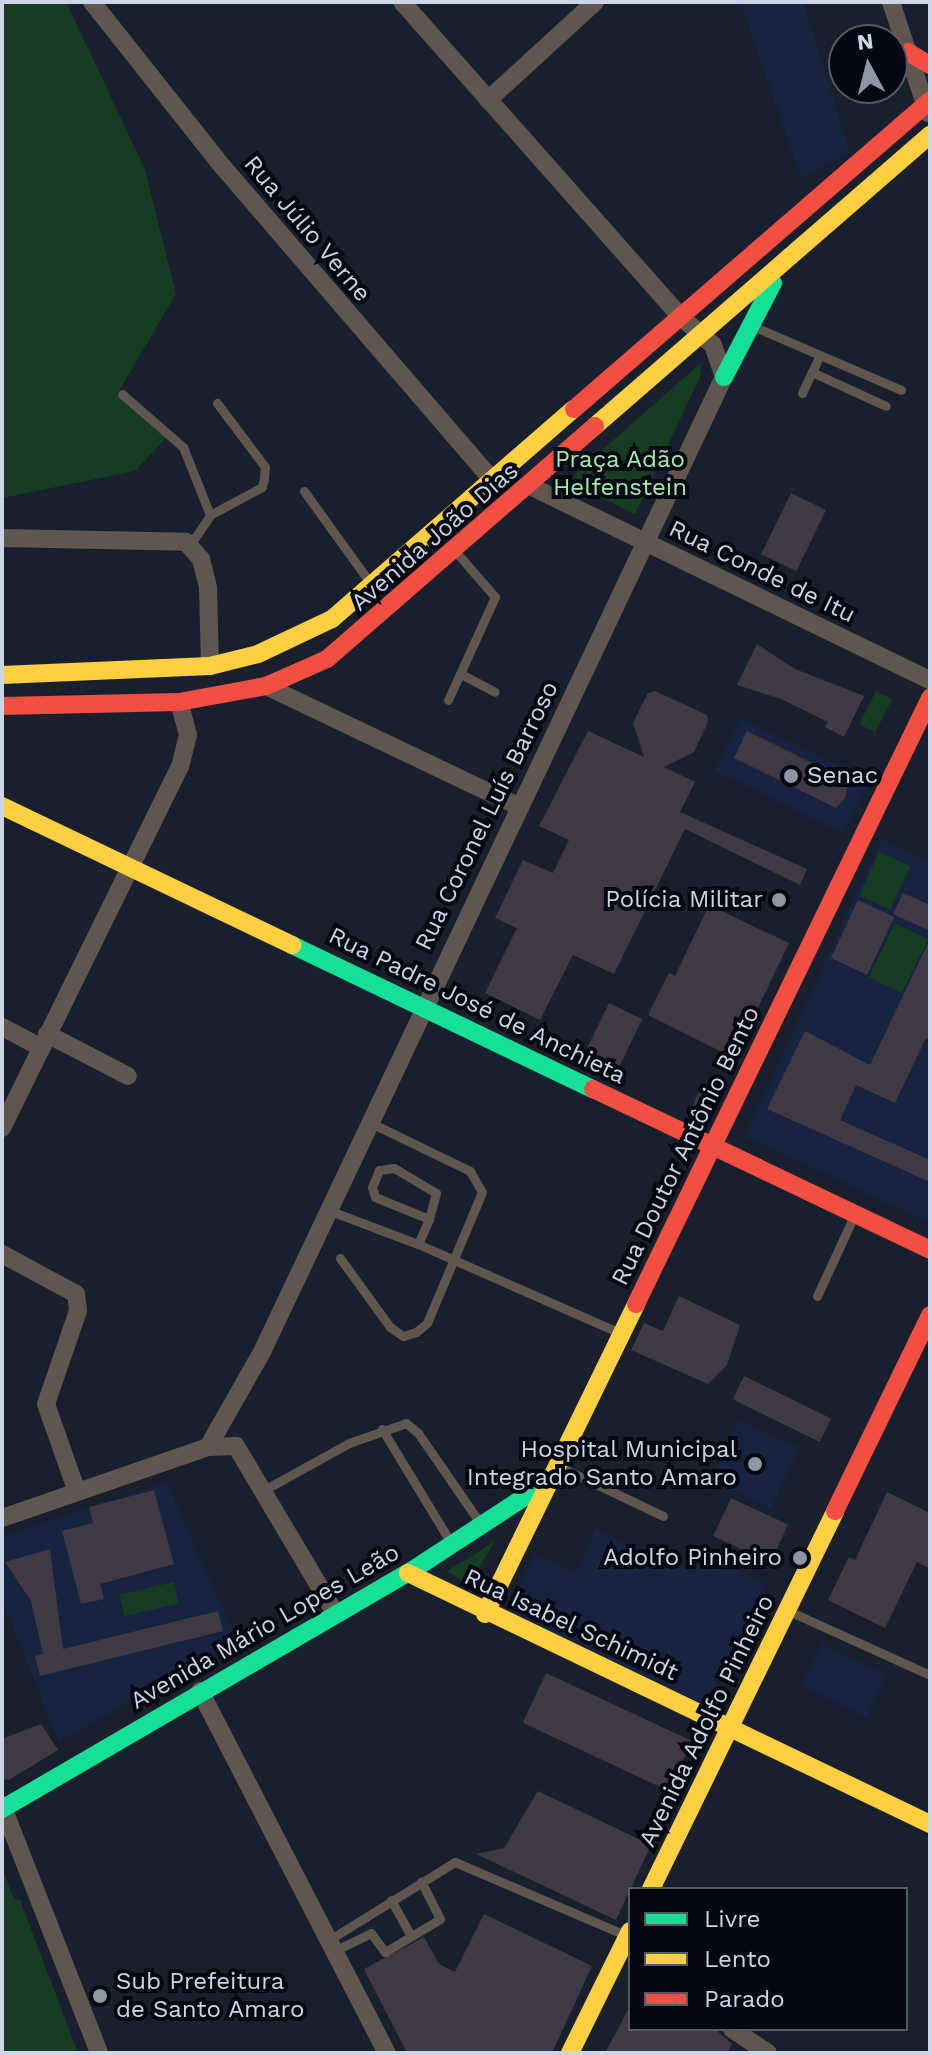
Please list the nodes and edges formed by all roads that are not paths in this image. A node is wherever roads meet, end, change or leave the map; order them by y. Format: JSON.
{"nodes":[{"id":1,"x":92,"y":2,"type":"edge"},
{"id":2,"x":402,"y":2,"type":"edge"},
{"id":3,"x":595,"y":2,"type":"edge"},
{"id":4,"x":891,"y":2,"type":"edge"},
{"id":5,"x":898,"y":24,"type":"edge"},
{"id":6,"x":908,"y":52,"type":"joint"},
{"id":7,"x":930,"y":65,"type":"edge"},
{"id":8,"x":488,"y":100,"type":"junction"},
{"id":9,"x":928,"y":108,"type":"edge"},
{"id":10,"x":930,"y":135,"type":"edge"},
{"id":11,"x":780,"y":270,"type":"junction"},
{"id":12,"x":680,"y":316,"type":"junction"},
{"id":13,"x":752,"y":326,"type":"junction"},
{"id":14,"x":703,"y":337,"type":"junction"},
{"id":15,"x":820,"y":355,"type":"junction"},
{"id":16,"x":812,"y":372,"type":"junction"},
{"id":17,"x":724,"y":377,"type":"junction"},
{"id":18,"x":901,"y":390,"type":"dead end"},
{"id":19,"x":802,"y":393,"type":"dead end"},
{"id":20,"x":122,"y":394,"type":"dead end"},
{"id":21,"x":217,"y":403,"type":"dead end"},
{"id":22,"x":886,"y":406,"type":"dead end"},
{"id":23,"x":493,"y":481,"type":"junction"},
{"id":24,"x":530,"y":486,"type":"junction"},
{"id":25,"x":304,"y":491,"type":"dead end"},
{"id":26,"x":210,"y":515,"type":"junction"},
{"id":27,"x":2,"y":538,"type":"edge"},
{"id":28,"x":645,"y":542,"type":"junction"},
{"id":29,"x":190,"y":545,"type":"junction"},
{"id":30,"x":454,"y":549,"type":"junction"},
{"id":31,"x":373,"y":587,"type":"junction"},
{"id":32,"x":210,"y":666,"type":"junction"},
{"id":33,"x":461,"y":674,"type":"junction"},
{"id":34,"x":2,"y":675,"type":"edge"},
{"id":35,"x":930,"y":680,"type":"edge"},
{"id":36,"x":266,"y":686,"type":"junction"},
{"id":37,"x":495,"y":692,"type":"dead end"},
{"id":38,"x":930,"y":698,"type":"edge"},
{"id":39,"x":448,"y":700,"type":"dead end"},
{"id":40,"x":179,"y":702,"type":"junction"},
{"id":41,"x":2,"y":706,"type":"edge"},
{"id":42,"x":2,"y":806,"type":"edge"},
{"id":43,"x":518,"y":806,"type":"junction"},
{"id":44,"x":131,"y":868,"type":"junction"},
{"id":45,"x":423,"y":1006,"type":"junction"},
{"id":46,"x":2,"y":1027,"type":"edge"},
{"id":47,"x":43,"y":1040,"type":"junction"},
{"id":48,"x":128,"y":1076,"type":"dead end"},
{"id":49,"x":369,"y":1122,"type":"junction"},
{"id":50,"x":2,"y":1128,"type":"edge"},
{"id":51,"x":712,"y":1147,"type":"junction"},
{"id":52,"x":328,"y":1210,"type":"junction"},
{"id":53,"x":855,"y":1214,"type":"junction"},
{"id":54,"x":429,"y":1219,"type":"junction"},
{"id":55,"x":418,"y":1244,"type":"junction"},
{"id":56,"x":930,"y":1250,"type":"edge"},
{"id":57,"x":2,"y":1254,"type":"edge"},
{"id":58,"x":340,"y":1258,"type":"dead end"},
{"id":59,"x":456,"y":1261,"type":"junction"},
{"id":60,"x":817,"y":1296,"type":"dead end"},
{"id":61,"x":930,"y":1315,"type":"edge"},
{"id":62,"x":621,"y":1334,"type":"junction"},
{"id":63,"x":382,"y":1429,"type":"junction"},
{"id":64,"x":208,"y":1447,"type":"junction"},
{"id":65,"x":553,"y":1473,"type":"junction"},
{"id":66,"x":264,"y":1490,"type":"junction"},
{"id":67,"x":77,"y":1492,"type":"junction"},
{"id":68,"x":663,"y":1516,"type":"dead end"},
{"id":69,"x":2,"y":1518,"type":"edge"},
{"id":70,"x":480,"y":1523,"type":"junction"},
{"id":71,"x":451,"y":1543,"type":"junction"},
{"id":72,"x":408,"y":1573,"type":"junction"},
{"id":73,"x":788,"y":1610,"type":"junction"},
{"id":74,"x":335,"y":1613,"type":"junction"},
{"id":75,"x":485,"y":1614,"type":"junction"},
{"id":76,"x":930,"y":1675,"type":"edge"},
{"id":77,"x":200,"y":1691,"type":"junction"},
{"id":78,"x":732,"y":1726,"type":"junction"},
{"id":79,"x":2,"y":1807,"type":"edge"},
{"id":80,"x":930,"y":1824,"type":"edge"},
{"id":81,"x":421,"y":1881,"type":"junction"},
{"id":82,"x":652,"y":1887,"type":"edge"},
{"id":83,"x":391,"y":1900,"type":"junction"},
{"id":84,"x":362,"y":1919,"type":"junction"},
{"id":85,"x":371,"y":1933,"type":"junction"},
{"id":86,"x":628,"y":1934,"type":"edge"},
{"id":87,"x":411,"y":1936,"type":"junction"},
{"id":88,"x":332,"y":1945,"type":"junction"},
{"id":89,"x":624,"y":1957,"type":"edge"},
{"id":90,"x":735,"y":2031,"type":"edge"},
{"id":91,"x":99,"y":2053,"type":"edge"},
{"id":92,"x":387,"y":2053,"type":"edge"},
{"id":93,"x":570,"y":2053,"type":"edge"},
{"id":94,"x":768,"y":2053,"type":"edge"}],
"edges":[{"from":1,"to":23,"type":"street","name":"Rua Júlio Verne"},
{"from":2,"to":8,"type":"street"},
{"from":3,"to":8,"type":"street"},
{"from":4,"to":5,"type":"street"},
{"from":6,"to":7,"type":"street"},
{"from":6,"to":9,"type":"street"},
{"from":8,"to":12,"type":"street"},
{"from":9,"to":12,"type":"street","name":"Avenida João Dias"},
{"from":10,"to":11,"type":"street","name":"Avenida João Dias"},
{"from":11,"to":13,"type":"street"},
{"from":11,"to":14,"type":"street","name":"Avenida João Dias"},
{"from":12,"to":14,"type":"street"},
{"from":12,"to":23,"type":"street","name":"Avenida João Dias"},
{"from":13,"to":15,"type":"lane"},
{"from":13,"to":17,"type":"street"},
{"from":14,"to":17,"type":"street"},
{"from":14,"to":24,"type":"street","name":"Avenida João Dias"},
{"from":15,"to":16,"type":"lane"},
{"from":15,"to":18,"type":"lane"},
{"from":16,"to":19,"type":"lane"},
{"from":16,"to":22,"type":"lane"},
{"from":17,"to":28,"type":"street","name":"Rua Coronel Luís Barroso"},
{"from":20,"to":26,"type":"lane"},
{"from":21,"to":26,"type":"lane"},
{"from":23,"to":31,"type":"street","name":"Avenida João Dias"},
{"from":24,"to":28,"type":"street","name":"Rua Conde de Itu"},
{"from":24,"to":30,"type":"street","name":"Avenida João Dias"},
{"from":25,"to":31,"type":"lane"},
{"from":26,"to":29,"type":"lane"},
{"from":27,"to":29,"type":"street"},
{"from":28,"to":35,"type":"street","name":"Rua Conde de Itu"},
{"from":28,"to":43,"type":"street","name":"Rua Coronel Luís Barroso"},
{"from":29,"to":32,"type":"street"},
{"from":30,"to":33,"type":"lane"},
{"from":30,"to":36,"type":"street","name":"Avenida João Dias"},
{"from":31,"to":32,"type":"street","name":"Avenida João Dias"},
{"from":32,"to":34,"type":"street","name":"Avenida João Dias"},
{"from":33,"to":37,"type":"lane"},
{"from":33,"to":39,"type":"lane"},
{"from":36,"to":40,"type":"street","name":"Avenida João Dias"},
{"from":36,"to":43,"type":"street"},
{"from":38,"to":51,"type":"street","name":"Rua Doutor Antônio Bento"},
{"from":40,"to":41,"type":"street","name":"Avenida João Dias"},
{"from":40,"to":44,"type":"street"},
{"from":42,"to":44,"type":"street","name":"Rua Padre José de Anchieta"},
{"from":43,"to":45,"type":"street","name":"Rua Coronel Luís Barroso"},
{"from":44,"to":45,"type":"street","name":"Rua Padre José de Anchieta"},
{"from":44,"to":47,"type":"street"},
{"from":45,"to":49,"type":"street","name":"Rua Coronel Luís Barroso"},
{"from":45,"to":51,"type":"street","name":"Rua Padre José de Anchieta"},
{"from":46,"to":47,"type":"street"},
{"from":47,"to":48,"type":"street"},
{"from":47,"to":50,"type":"street"},
{"from":49,"to":52,"type":"street","name":"Rua Coronel Luís Barroso"},
{"from":49,"to":59,"type":"lane"},
{"from":51,"to":53,"type":"street","name":"Rua Padre José de Anchieta"},
{"from":51,"to":62,"type":"street","name":"Rua Doutor Antônio Bento"},
{"from":52,"to":55,"type":"lane"},
{"from":52,"to":64,"type":"street","name":"Rua Coronel Luís Barroso"},
{"from":53,"to":56,"type":"street","name":"Rua Padre José de Anchieta"},
{"from":53,"to":60,"type":"lane"},
{"from":54,"to":54,"type":"lane"},
{"from":54,"to":55,"type":"lane"},
{"from":55,"to":59,"type":"lane"},
{"from":57,"to":67,"type":"street"},
{"from":58,"to":59,"type":"lane"},
{"from":59,"to":62,"type":"lane"},
{"from":61,"to":73,"type":"street","name":"Avenida Adolfo Pinheiro"},
{"from":62,"to":65,"type":"street","name":"Rua Doutor Antônio Bento"},
{"from":63,"to":66,"type":"lane"},
{"from":63,"to":70,"type":"lane"},
{"from":63,"to":71,"type":"lane"},
{"from":64,"to":66,"type":"street"},
{"from":64,"to":67,"type":"street"},
{"from":65,"to":68,"type":"lane"},
{"from":65,"to":70,"type":"street","name":"Avenida Mário Lopes Leão"},
{"from":65,"to":75,"type":"street","name":"Rua Doutor Antônio Bento"},
{"from":66,"to":74,"type":"street"},
{"from":67,"to":69,"type":"street"},
{"from":70,"to":71,"type":"street","name":"Avenida Mário Lopes Leão"},
{"from":71,"to":72,"type":"street","name":"Avenida Mário Lopes Leão"},
{"from":72,"to":74,"type":"street","name":"Avenida Mário Lopes Leão"},
{"from":72,"to":75,"type":"street","name":"Rua Isabel Schimidt"},
{"from":73,"to":76,"type":"lane"},
{"from":73,"to":78,"type":"street","name":"Avenida Adolfo Pinheiro"},
{"from":74,"to":77,"type":"street","name":"Avenida Mário Lopes Leão"},
{"from":75,"to":78,"type":"street","name":"Rua Isabel Schimidt"},
{"from":77,"to":79,"type":"street","name":"Avenida Mário Lopes Leão"},
{"from":77,"to":88,"type":"street"},
{"from":78,"to":80,"type":"street","name":"Rua Isabel Schimidt"},
{"from":78,"to":82,"type":"street","name":"Avenida Adolfo Pinheiro"},
{"from":79,"to":91,"type":"street"},
{"from":81,"to":83,"type":"lane"},
{"from":81,"to":86,"type":"lane"},
{"from":81,"to":87,"type":"lane"},
{"from":83,"to":84,"type":"lane"},
{"from":83,"to":87,"type":"lane"},
{"from":84,"to":85,"type":"lane"},
{"from":84,"to":88,"type":"lane"},
{"from":85,"to":87,"type":"lane"},
{"from":85,"to":88,"type":"lane"},
{"from":88,"to":92,"type":"street"},
{"from":89,"to":93,"type":"street"},
{"from":90,"to":94,"type":"street"}]}
